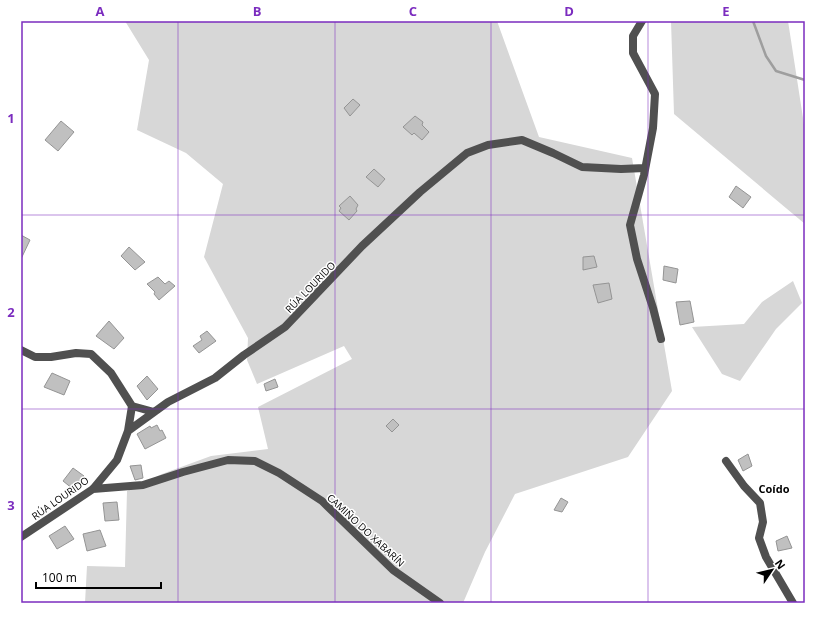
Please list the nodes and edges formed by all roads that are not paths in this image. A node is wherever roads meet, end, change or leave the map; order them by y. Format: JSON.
{"nodes":[{"id":1,"x":642,"y":21,"type":"edge"},
{"id":2,"x":645,"y":168,"type":"junction"},
{"id":3,"x":661,"y":339,"type":"dead end"},
{"id":4,"x":21,"y":350,"type":"edge"},
{"id":5,"x":132,"y":406,"type":"junction"},
{"id":6,"x":154,"y":412,"type":"junction"},
{"id":7,"x":128,"y":431,"type":"junction"},
{"id":8,"x":726,"y":461,"type":"dead end"},
{"id":9,"x":93,"y":489,"type":"junction"},
{"id":10,"x":21,"y":538,"type":"edge"},
{"id":11,"x":440,"y":603,"type":"edge"},
{"id":12,"x":792,"y":603,"type":"edge"}],
"edges":[{"from":1,"to":2,"type":"street"},
{"from":2,"to":3,"type":"street"},
{"from":2,"to":6,"type":"street","name":"RÚA LOURIDO"},
{"from":4,"to":5,"type":"street"},
{"from":5,"to":6,"type":"street"},
{"from":5,"to":7,"type":"street"},
{"from":6,"to":7,"type":"street","name":"RÚA LOURIDO"},
{"from":7,"to":9,"type":"street","name":"RÚA LOURIDO"},
{"from":8,"to":12,"type":"street"},
{"from":9,"to":10,"type":"street","name":"RÚA LOURIDO"},
{"from":9,"to":11,"type":"street","name":"CAMIÑO DO XABARÍN"}]}
